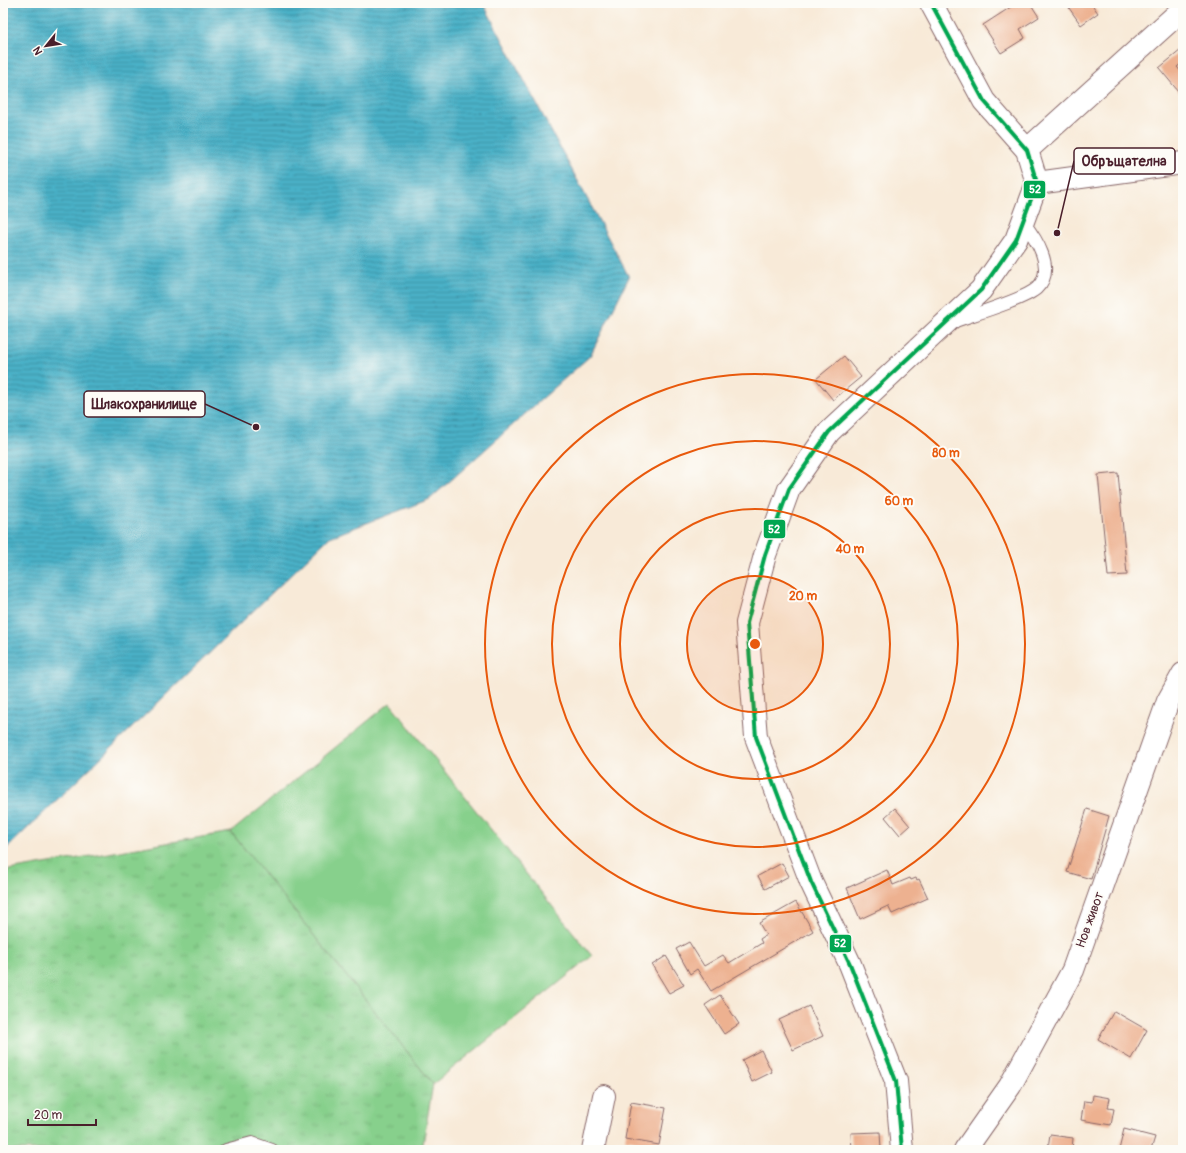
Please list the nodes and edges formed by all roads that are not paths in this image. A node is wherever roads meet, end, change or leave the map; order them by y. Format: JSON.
{"nodes":[{"id":1,"x":931,"y":3,"type":"edge"},
{"id":2,"x":1183,"y":9,"type":"edge"},
{"id":3,"x":1027,"y":150,"type":"junction"},
{"id":4,"x":1183,"y":163,"type":"edge"},
{"id":5,"x":1037,"y":183,"type":"junction"},
{"id":6,"x":1023,"y":222,"type":"junction"},
{"id":7,"x":944,"y":325,"type":"junction"},
{"id":8,"x":1183,"y":674,"type":"edge"},
{"id":9,"x":1176,"y":703,"type":"edge"},
{"id":10,"x":604,"y":1096,"type":"dead end"},
{"id":11,"x":226,"y":1150,"type":"edge"},
{"id":12,"x":272,"y":1150,"type":"edge"},
{"id":13,"x":593,"y":1150,"type":"edge"},
{"id":14,"x":902,"y":1150,"type":"edge"},
{"id":15,"x":965,"y":1150,"type":"edge"}],
"edges":[{"from":1,"to":3,"type":"street"},
{"from":2,"to":3,"type":"street"},
{"from":3,"to":5,"type":"street"},
{"from":4,"to":5,"type":"street"},
{"from":5,"to":6,"type":"street"},
{"from":6,"to":7,"type":"street"},
{"from":6,"to":7,"type":"lane"},
{"from":7,"to":14,"type":"street"},
{"from":8,"to":9,"type":"street","name":"Нов живот"},
{"from":9,"to":15,"type":"street","name":"Нов живот"},
{"from":10,"to":13,"type":"street"},
{"from":11,"to":12,"type":"lane"}]}
